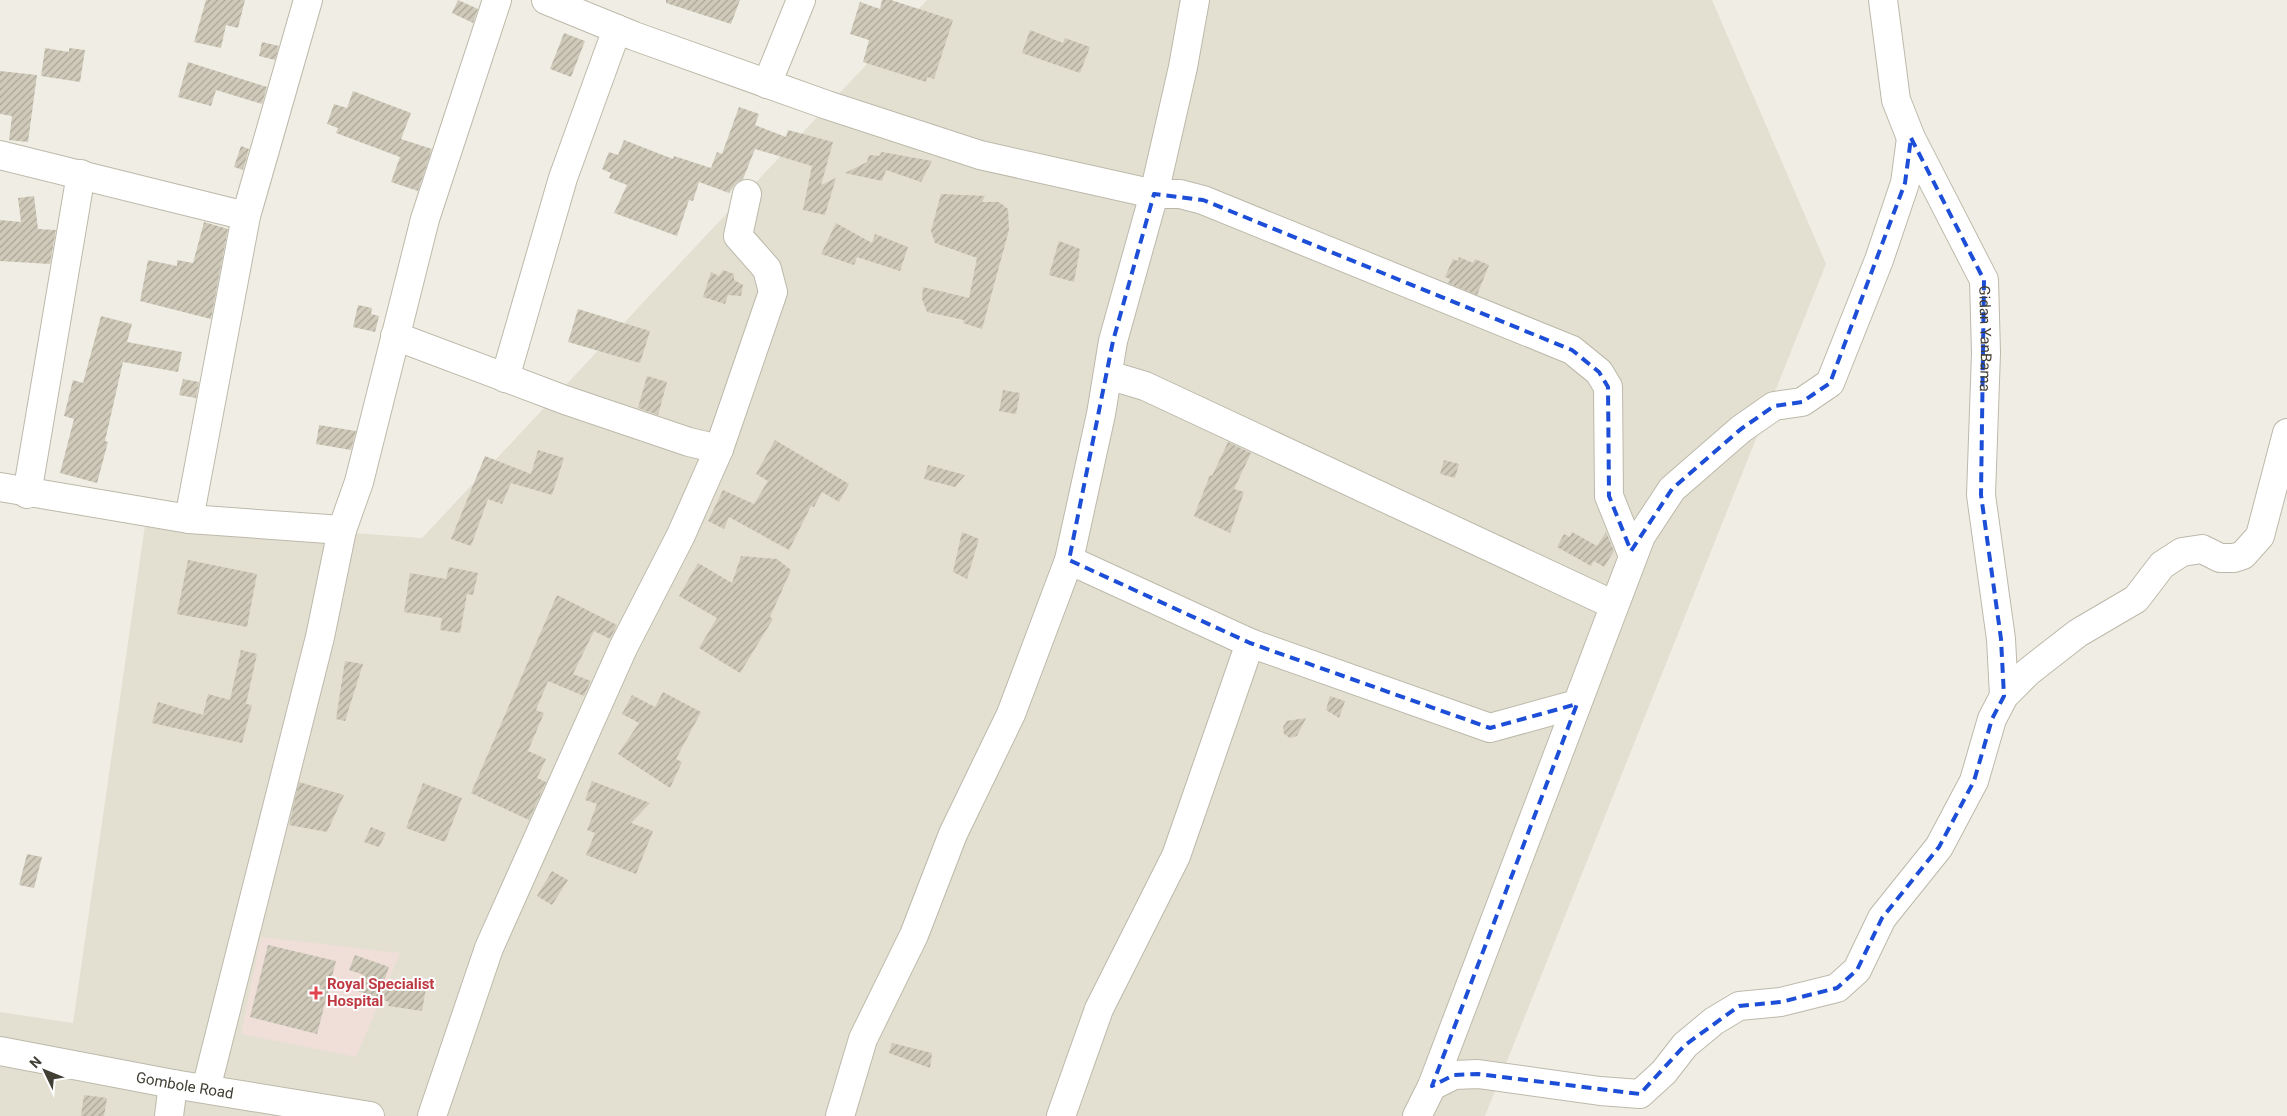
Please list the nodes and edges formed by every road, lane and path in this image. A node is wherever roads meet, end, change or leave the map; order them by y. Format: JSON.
{"nodes":[{"id":1,"x":308,"y":0,"type":"edge"},
{"id":2,"x":497,"y":0,"type":"edge"},
{"id":3,"x":546,"y":0,"type":"edge"},
{"id":4,"x":801,"y":0,"type":"edge"},
{"id":5,"x":1195,"y":0,"type":"edge"},
{"id":6,"x":1883,"y":0,"type":"edge"},
{"id":7,"x":617,"y":30,"type":"junction"},
{"id":8,"x":767,"y":84,"type":"junction"},
{"id":9,"x":1911,"y":138,"type":"junction"},
{"id":10,"x":0,"y":155,"type":"edge"},
{"id":11,"x":81,"y":174,"type":"junction"},
{"id":12,"x":747,"y":194,"type":"dead end"},
{"id":13,"x":1154,"y":194,"type":"junction"},
{"id":14,"x":246,"y":216,"type":"junction"},
{"id":15,"x":395,"y":336,"type":"junction"},
{"id":16,"x":1108,"y":374,"type":"junction"},
{"id":17,"x":505,"y":378,"type":"junction"},
{"id":18,"x":2287,"y":433,"type":"edge"},
{"id":19,"x":719,"y":449,"type":"junction"},
{"id":20,"x":0,"y":487,"type":"edge"},
{"id":21,"x":27,"y":494,"type":"junction"},
{"id":22,"x":189,"y":519,"type":"junction"},
{"id":23,"x":342,"y":530,"type":"junction"},
{"id":24,"x":1633,"y":556,"type":"junction"},
{"id":25,"x":1069,"y":560,"type":"junction"},
{"id":26,"x":1614,"y":605,"type":"junction"},
{"id":27,"x":1250,"y":643,"type":"junction"},
{"id":28,"x":2004,"y":696,"type":"junction"},
{"id":29,"x":1577,"y":704,"type":"junction"},
{"id":30,"x":0,"y":1050,"type":"edge"},
{"id":31,"x":173,"y":1084,"type":"junction"},
{"id":32,"x":1432,"y":1086,"type":"junction"},
{"id":33,"x":206,"y":1090,"type":"junction"},
{"id":34,"x":256,"y":1107,"type":"edge"},
{"id":35,"x":169,"y":1116,"type":"edge"},
{"id":36,"x":370,"y":1116,"type":"edge"},
{"id":37,"x":432,"y":1116,"type":"edge"},
{"id":38,"x":840,"y":1116,"type":"edge"},
{"id":39,"x":1061,"y":1116,"type":"edge"},
{"id":40,"x":1417,"y":1116,"type":"edge"}],
"edges":[{"from":1,"to":14,"type":"street"},
{"from":2,"to":15,"type":"street"},
{"from":3,"to":7,"type":"street"},
{"from":4,"to":8,"type":"street"},
{"from":5,"to":13,"type":"street"},
{"from":6,"to":9,"type":"street","name":"Gidan YanBama"},
{"from":7,"to":8,"type":"street"},
{"from":7,"to":17,"type":"street"},
{"from":8,"to":13,"type":"street"},
{"from":9,"to":24,"type":"street"},
{"from":9,"to":28,"type":"street","name":"Gidan YanBama"},
{"from":10,"to":11,"type":"street"},
{"from":11,"to":14,"type":"street"},
{"from":11,"to":21,"type":"street"},
{"from":12,"to":19,"type":"street"},
{"from":13,"to":16,"type":"street"},
{"from":13,"to":24,"type":"street"},
{"from":14,"to":22,"type":"street"},
{"from":15,"to":17,"type":"street"},
{"from":15,"to":23,"type":"street"},
{"from":16,"to":25,"type":"street"},
{"from":16,"to":26,"type":"street"},
{"from":17,"to":19,"type":"street"},
{"from":18,"to":28,"type":"street"},
{"from":19,"to":37,"type":"street"},
{"from":20,"to":21,"type":"street"},
{"from":21,"to":22,"type":"street"},
{"from":22,"to":23,"type":"street"},
{"from":23,"to":33,"type":"street"},
{"from":24,"to":26,"type":"street"},
{"from":25,"to":27,"type":"street"},
{"from":25,"to":38,"type":"street"},
{"from":26,"to":29,"type":"street"},
{"from":27,"to":29,"type":"street"},
{"from":27,"to":39,"type":"street"},
{"from":28,"to":32,"type":"street"},
{"from":29,"to":32,"type":"street"},
{"from":30,"to":31,"type":"street","name":"Gombole Road"},
{"from":31,"to":33,"type":"street","name":"Gombole Road"},
{"from":31,"to":35,"type":"street"},
{"from":32,"to":40,"type":"street"},
{"from":33,"to":34,"type":"street","name":"Gombole Road"},
{"from":34,"to":36,"type":"street","name":"Gombole Road"}]}
